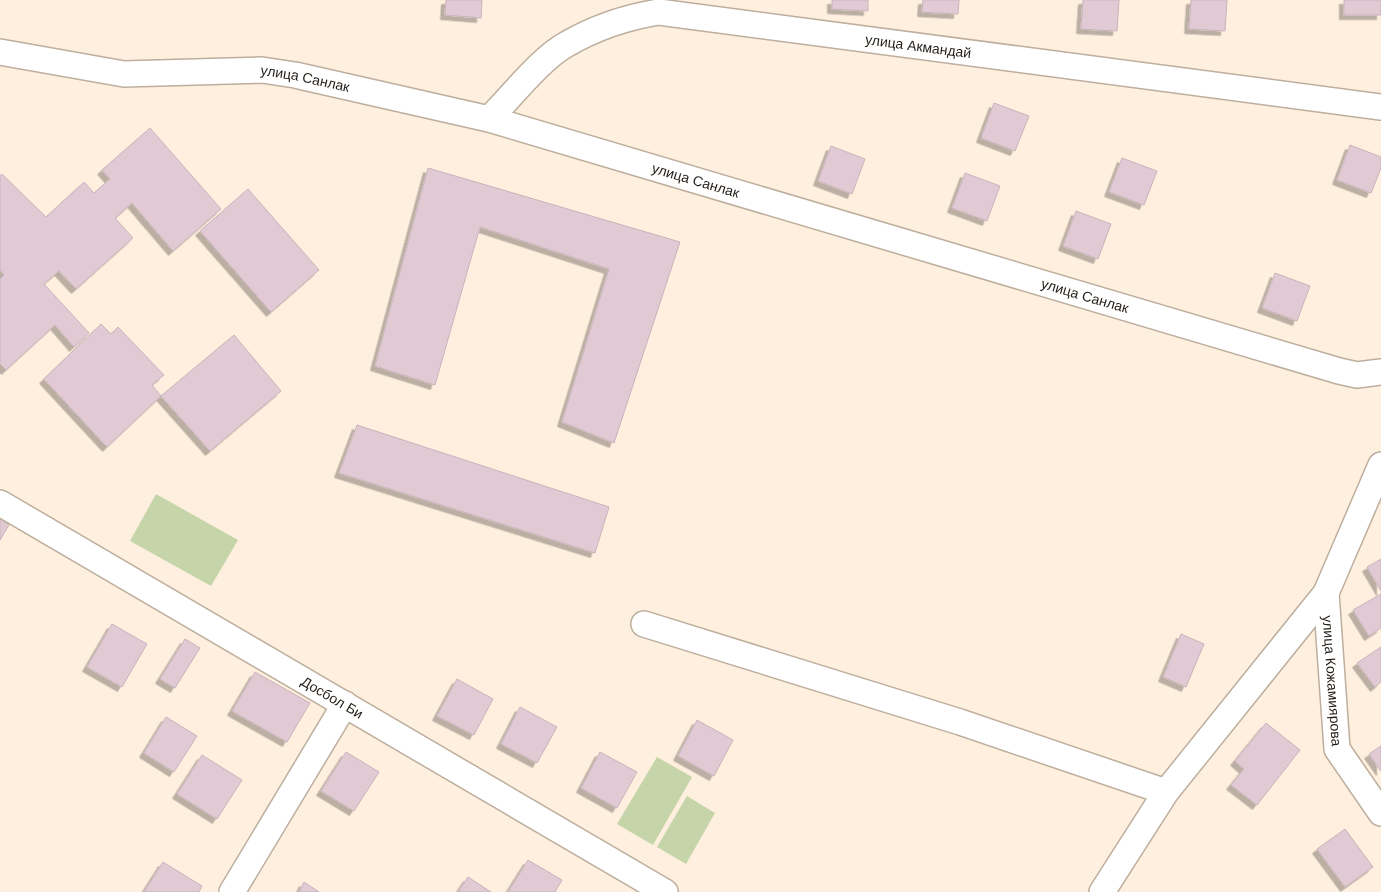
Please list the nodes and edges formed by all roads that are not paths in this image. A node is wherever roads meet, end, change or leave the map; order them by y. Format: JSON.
{"nodes":[{"id":1,"x":0,"y":52,"type":"edge"},
{"id":2,"x":1381,"y":107,"type":"edge"},
{"id":3,"x":489,"y":119,"type":"junction"},
{"id":4,"x":1381,"y":372,"type":"edge"},
{"id":5,"x":1381,"y":465,"type":"edge"},
{"id":6,"x":0,"y":503,"type":"edge"},
{"id":7,"x":1326,"y":593,"type":"junction"},
{"id":8,"x":644,"y":624,"type":"dead end"},
{"id":9,"x":345,"y":704,"type":"junction"},
{"id":10,"x":1166,"y":792,"type":"junction"},
{"id":11,"x":1381,"y":813,"type":"edge"},
{"id":12,"x":232,"y":892,"type":"edge"},
{"id":13,"x":665,"y":892,"type":"edge"},
{"id":14,"x":1102,"y":892,"type":"edge"}],
"edges":[{"from":1,"to":3,"type":"street","name":"улица Санлак"},
{"from":2,"to":3,"type":"street","name":"улица Акмандай"},
{"from":3,"to":4,"type":"street","name":"улица Санлак"},
{"from":5,"to":7,"type":"street"},
{"from":6,"to":9,"type":"street","name":"Досбол Би"},
{"from":7,"to":10,"type":"street"},
{"from":7,"to":11,"type":"street","name":"улица Кожамиярова"},
{"from":8,"to":10,"type":"street"},
{"from":9,"to":12,"type":"street"},
{"from":9,"to":13,"type":"street","name":"Досбол Би"},
{"from":10,"to":14,"type":"street"}]}
